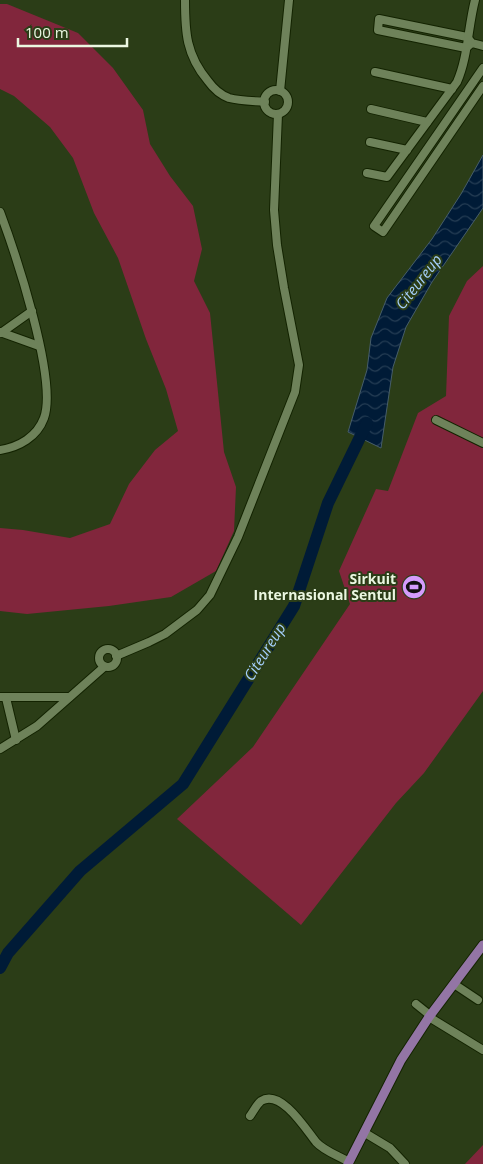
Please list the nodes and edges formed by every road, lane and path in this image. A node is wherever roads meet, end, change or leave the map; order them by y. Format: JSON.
{"nodes":[{"id":1,"x":185,"y":0,"type":"edge"},
{"id":2,"x":289,"y":0,"type":"edge"},
{"id":3,"x":475,"y":0,"type":"edge"},
{"id":4,"x":468,"y":43,"type":"junction"},
{"id":5,"x":483,"y":46,"type":"edge"},
{"id":6,"x":483,"y":68,"type":"edge"},
{"id":7,"x":375,"y":72,"type":"dead end"},
{"id":8,"x":483,"y":86,"type":"edge"},
{"id":9,"x":452,"y":89,"type":"junction"},
{"id":10,"x":280,"y":91,"type":"junction"},
{"id":11,"x":264,"y":102,"type":"junction"},
{"id":12,"x":370,"y":109,"type":"dead end"},
{"id":13,"x":278,"y":114,"type":"junction"},
{"id":14,"x":427,"y":122,"type":"junction"},
{"id":15,"x":370,"y":142,"type":"dead end"},
{"id":16,"x":407,"y":150,"type":"junction"},
{"id":17,"x":367,"y":173,"type":"dead end"},
{"id":18,"x":0,"y":212,"type":"edge"},
{"id":19,"x":32,"y":311,"type":"junction"},
{"id":20,"x":1,"y":332,"type":"edge"},
{"id":21,"x":39,"y":346,"type":"junction"},
{"id":22,"x":436,"y":420,"type":"dead end"},
{"id":23,"x":483,"y":443,"type":"edge"},
{"id":24,"x":0,"y":450,"type":"edge"},
{"id":25,"x":116,"y":656,"type":"junction"},
{"id":26,"x":104,"y":667,"type":"junction"},
{"id":27,"x":3,"y":697,"type":"edge"},
{"id":28,"x":69,"y":697,"type":"junction"},
{"id":29,"x":16,"y":740,"type":"junction"},
{"id":30,"x":0,"y":749,"type":"edge"},
{"id":31,"x":483,"y":945,"type":"edge"},
{"id":32,"x":454,"y":984,"type":"junction"},
{"id":33,"x":478,"y":1000,"type":"dead end"},
{"id":34,"x":416,"y":1004,"type":"dead end"},
{"id":35,"x":430,"y":1016,"type":"junction"},
{"id":36,"x":483,"y":1050,"type":"edge"},
{"id":37,"x":250,"y":1116,"type":"dead end"},
{"id":38,"x":365,"y":1133,"type":"junction"},
{"id":39,"x":348,"y":1163,"type":"edge"},
{"id":40,"x":405,"y":1164,"type":"edge"}],
"edges":[{"from":1,"to":11,"type":"street"},
{"from":2,"to":10,"type":"street"},
{"from":3,"to":4,"type":"street"},
{"from":4,"to":4,"type":"street"},
{"from":4,"to":5,"type":"street"},
{"from":4,"to":9,"type":"street"},
{"from":6,"to":8,"type":"street"},
{"from":7,"to":9,"type":"street"},
{"from":9,"to":14,"type":"street"},
{"from":10,"to":11,"type":"street"},
{"from":10,"to":13,"type":"street"},
{"from":11,"to":13,"type":"street"},
{"from":12,"to":14,"type":"street"},
{"from":13,"to":25,"type":"street"},
{"from":14,"to":16,"type":"street"},
{"from":15,"to":16,"type":"street"},
{"from":16,"to":17,"type":"street"},
{"from":18,"to":19,"type":"street"},
{"from":19,"to":20,"type":"street"},
{"from":19,"to":21,"type":"street"},
{"from":20,"to":21,"type":"street"},
{"from":21,"to":24,"type":"street"},
{"from":22,"to":23,"type":"street"},
{"from":25,"to":26,"type":"street"},
{"from":25,"to":26,"type":"street"},
{"from":26,"to":28,"type":"street"},
{"from":27,"to":28,"type":"street"},
{"from":27,"to":29,"type":"street"},
{"from":28,"to":29,"type":"street"},
{"from":29,"to":30,"type":"street"},
{"from":31,"to":32,"type":"main road"},
{"from":32,"to":33,"type":"street"},
{"from":32,"to":35,"type":"main road"},
{"from":34,"to":35,"type":"street"},
{"from":35,"to":36,"type":"street"},
{"from":35,"to":38,"type":"main road"},
{"from":37,"to":39,"type":"street"},
{"from":38,"to":39,"type":"main road"},
{"from":38,"to":40,"type":"street"}]}
